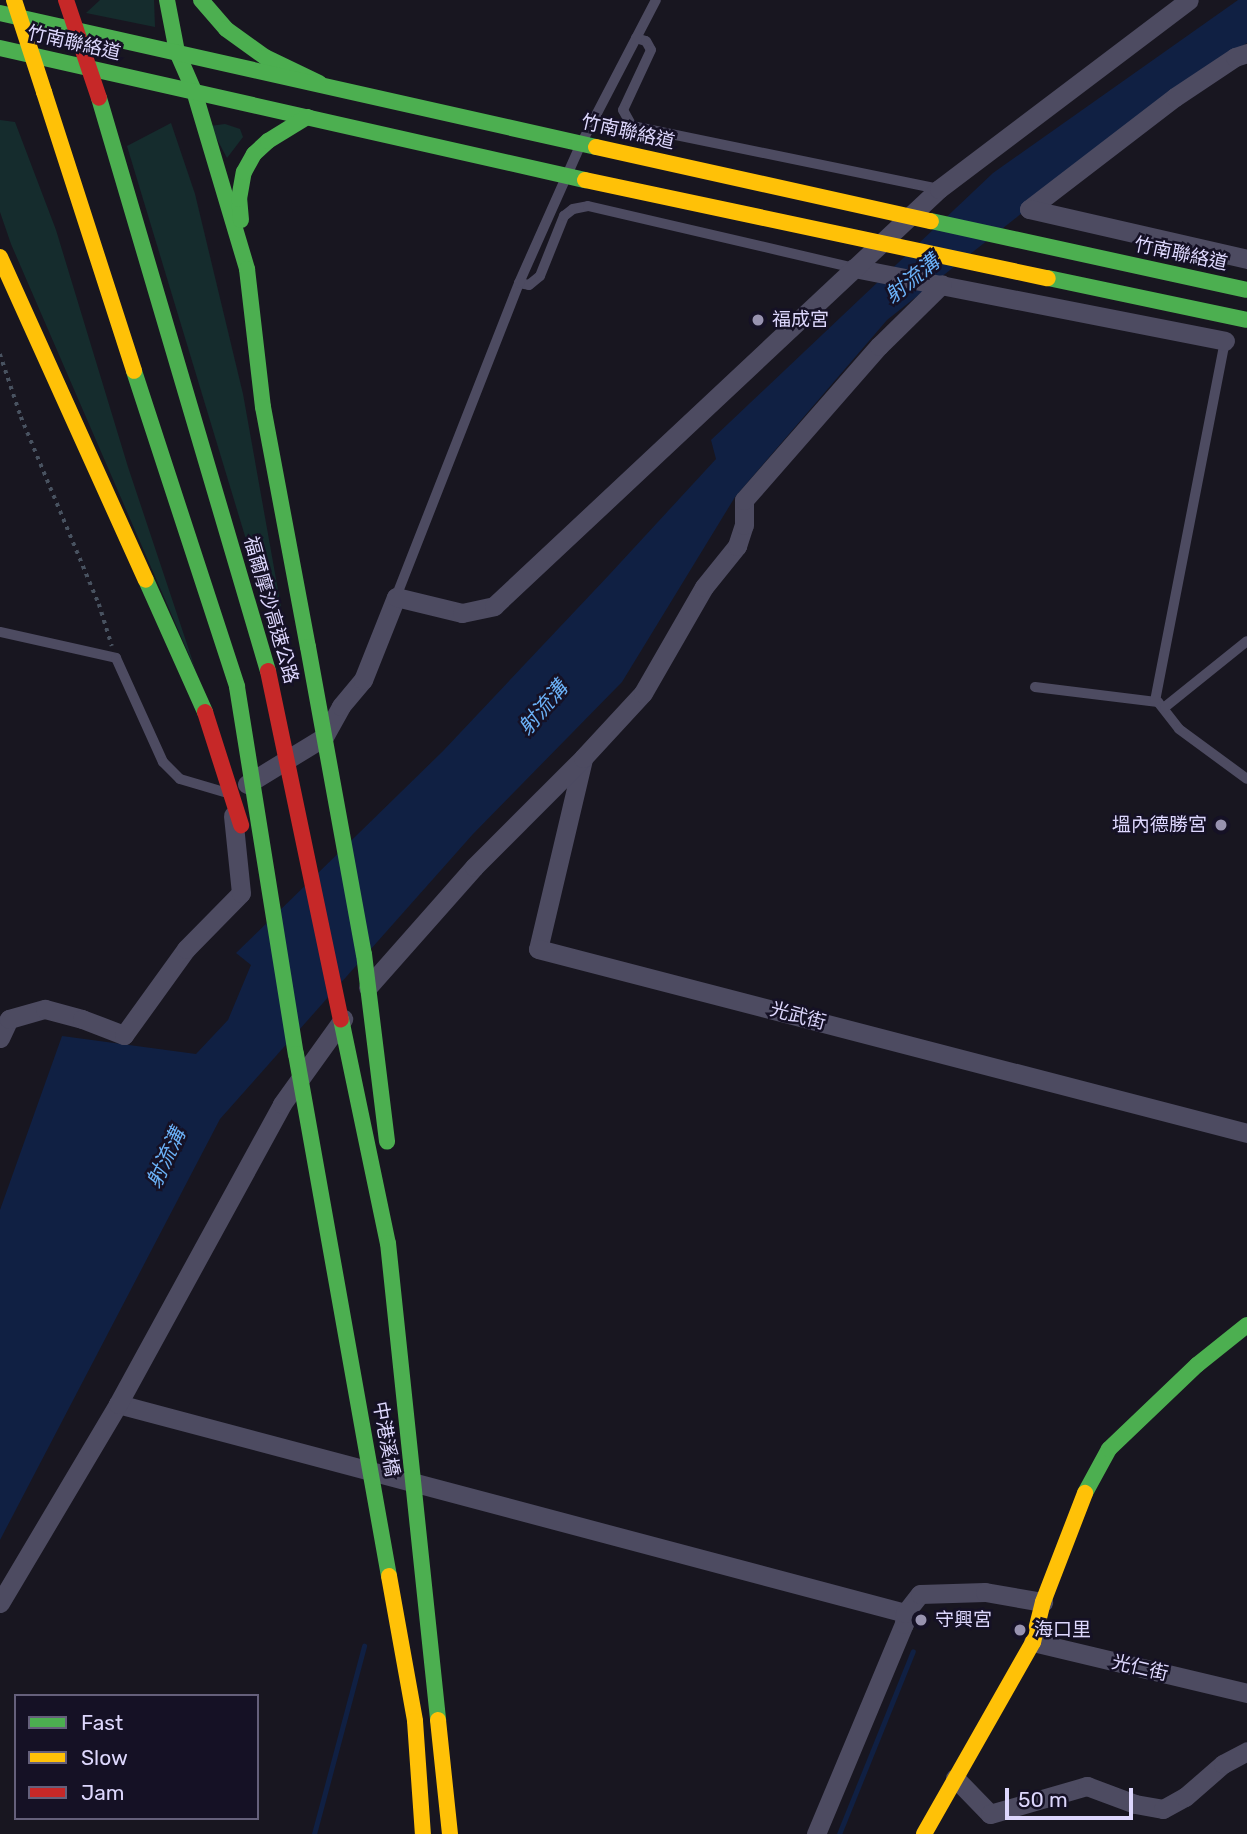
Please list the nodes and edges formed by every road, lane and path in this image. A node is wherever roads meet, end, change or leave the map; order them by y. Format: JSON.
{"nodes":[{"id":1,"x":14,"y":0,"type":"edge"},
{"id":2,"x":66,"y":0,"type":"edge"},
{"id":3,"x":167,"y":0,"type":"edge"},
{"id":4,"x":201,"y":0,"type":"edge"},
{"id":5,"x":656,"y":0,"type":"edge"},
{"id":6,"x":1189,"y":0,"type":"edge"},
{"id":7,"x":0,"y":13,"type":"edge"},
{"id":8,"x":636,"y":38,"type":"junction"},
{"id":9,"x":0,"y":48,"type":"edge"},
{"id":10,"x":177,"y":52,"type":"junction"},
{"id":11,"x":1247,"y":53,"type":"edge"},
{"id":12,"x":319,"y":83,"type":"junction"},
{"id":13,"x":194,"y":91,"type":"junction"},
{"id":14,"x":307,"y":117,"type":"junction"},
{"id":15,"x":589,"y":145,"type":"junction"},
{"id":16,"x":567,"y":176,"type":"junction"},
{"id":17,"x":939,"y":189,"type":"junction"},
{"id":18,"x":0,"y":257,"type":"edge"},
{"id":19,"x":1247,"y":259,"type":"edge"},
{"id":20,"x":853,"y":268,"type":"junction"},
{"id":21,"x":247,"y":269,"type":"junction"},
{"id":22,"x":519,"y":283,"type":"junction"},
{"id":23,"x":942,"y":284,"type":"junction"},
{"id":24,"x":1247,"y":290,"type":"edge"},
{"id":25,"x":1247,"y":320,"type":"edge"},
{"id":26,"x":1225,"y":341,"type":"joint"},
{"id":27,"x":0,"y":355,"type":"edge"},
{"id":28,"x":396,"y":597,"type":"junction"},
{"id":29,"x":0,"y":632,"type":"edge"},
{"id":30,"x":1247,"y":641,"type":"edge"},
{"id":31,"x":116,"y":658,"type":"junction"},
{"id":32,"x":1035,"y":687,"type":"dead end"},
{"id":33,"x":1154,"y":701,"type":"junction"},
{"id":34,"x":1165,"y":707,"type":"junction"},
{"id":35,"x":583,"y":758,"type":"junction"},
{"id":36,"x":1247,"y":779,"type":"edge"},
{"id":37,"x":231,"y":794,"type":"junction"},
{"id":38,"x":0,"y":1038,"type":"edge"},
{"id":39,"x":296,"y":1054,"type":"junction"},
{"id":40,"x":1247,"y":1133,"type":"edge"},
{"id":41,"x":389,"y":1155,"type":"dead end"},
{"id":42,"x":392,"y":1181,"type":"dead end"},
{"id":43,"x":388,"y":1243,"type":"junction"},
{"id":44,"x":1247,"y":1325,"type":"edge"},
{"id":45,"x":118,"y":1404,"type":"junction"},
{"id":46,"x":1043,"y":1602,"type":"junction"},
{"id":47,"x":0,"y":1603,"type":"edge"},
{"id":48,"x":905,"y":1613,"type":"junction"},
{"id":49,"x":1033,"y":1642,"type":"junction"},
{"id":50,"x":1247,"y":1693,"type":"edge"},
{"id":51,"x":1247,"y":1751,"type":"edge"},
{"id":52,"x":955,"y":1778,"type":"junction"},
{"id":53,"x":423,"y":1834,"type":"edge"},
{"id":54,"x":450,"y":1834,"type":"edge"},
{"id":55,"x":817,"y":1834,"type":"edge"},
{"id":56,"x":923,"y":1834,"type":"edge"}],
"edges":[{"from":1,"to":39,"type":"main road","bridge":true},
{"from":2,"to":43,"type":"main road","name":"福爾摩沙高速公路","bridge":true},
{"from":3,"to":10,"type":"main road"},
{"from":4,"to":12,"type":"main road"},
{"from":5,"to":8,"type":"lane"},
{"from":6,"to":17,"type":"street"},
{"from":7,"to":10,"type":"main road","name":"竹南聯絡道"},
{"from":8,"to":15,"type":"lane"},
{"from":8,"to":17,"type":"lane"},
{"from":9,"to":13,"type":"main road","name":"竹南聯絡道"},
{"from":10,"to":12,"type":"main road","name":"竹南聯絡道"},
{"from":10,"to":13,"type":"main road"},
{"from":11,"to":19,"type":"street"},
{"from":12,"to":15,"type":"main road","name":"竹南聯絡道"},
{"from":13,"to":14,"type":"main road","name":"竹南聯絡道"},
{"from":13,"to":21,"type":"main road"},
{"from":14,"to":16,"type":"main road","name":"竹南聯絡道"},
{"from":14,"to":21,"type":"main road"},
{"from":15,"to":16,"type":"lane"},
{"from":15,"to":24,"type":"main road","name":"竹南聯絡道","bridge":true},
{"from":16,"to":22,"type":"lane"},
{"from":16,"to":25,"type":"main road","name":"竹南聯絡道","bridge":true},
{"from":17,"to":20,"type":"street"},
{"from":18,"to":39,"type":"main road","bridge":true},
{"from":20,"to":22,"type":"lane"},
{"from":20,"to":23,"type":"street"},
{"from":20,"to":28,"type":"street"},
{"from":21,"to":41,"type":"main road","bridge":true},
{"from":22,"to":28,"type":"lane"},
{"from":23,"to":26,"type":"street"},
{"from":23,"to":35,"type":"street"},
{"from":26,"to":33,"type":"lane"},
{"from":27,"to":31,"type":"path"},
{"from":28,"to":37,"type":"street"},
{"from":29,"to":31,"type":"lane"},
{"from":30,"to":34,"type":"lane"},
{"from":31,"to":37,"type":"lane"},
{"from":32,"to":33,"type":"lane"},
{"from":33,"to":34,"type":"lane"},
{"from":34,"to":36,"type":"lane"},
{"from":35,"to":40,"type":"street","name":"光武街"},
{"from":35,"to":45,"type":"street"},
{"from":37,"to":38,"type":"street"},
{"from":39,"to":53,"type":"main road","name":"中港溪橋","bridge":true},
{"from":42,"to":43,"type":"main road","bridge":true},
{"from":43,"to":54,"type":"main road","name":"中港溪橋","bridge":true},
{"from":44,"to":46,"type":"main road"},
{"from":45,"to":47,"type":"street"},
{"from":45,"to":48,"type":"street"},
{"from":46,"to":48,"type":"street"},
{"from":46,"to":49,"type":"main road"},
{"from":48,"to":55,"type":"street"},
{"from":49,"to":50,"type":"street","name":"光仁街"},
{"from":49,"to":52,"type":"main road"},
{"from":51,"to":52,"type":"street"},
{"from":52,"to":56,"type":"main road"}]}
